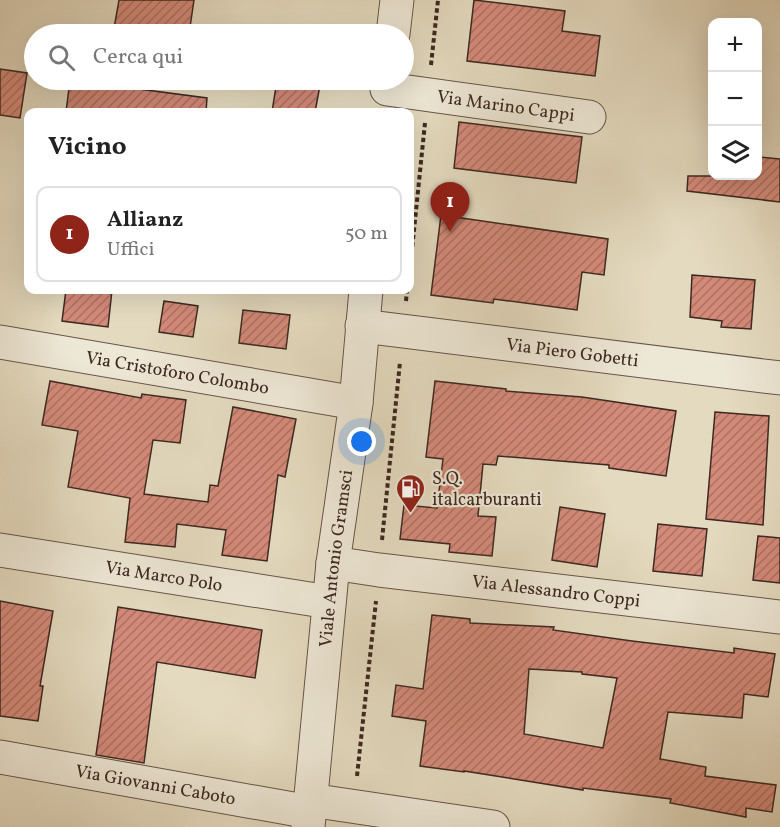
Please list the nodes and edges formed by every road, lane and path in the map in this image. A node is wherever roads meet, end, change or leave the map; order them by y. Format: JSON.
{"nodes":[{"id":1,"x":397,"y":0,"type":"edge"},
{"id":2,"x":438,"y":0,"type":"edge"},
{"id":3,"x":394,"y":24,"type":"edge"},
{"id":4,"x":387,"y":94,"type":"edge"},
{"id":5,"x":428,"y":94,"type":"junction"},
{"id":6,"x":589,"y":117,"type":"dead end"},
{"id":7,"x":414,"y":230,"type":"edge"},
{"id":8,"x":366,"y":294,"type":"edge"},
{"id":9,"x":362,"y":326,"type":"junction"},
{"id":10,"x":0,"y":342,"type":"edge"},
{"id":11,"x":780,"y":378,"type":"edge"},
{"id":12,"x":356,"y":403,"type":"junction"},
{"id":13,"x":0,"y":550,"type":"edge"},
{"id":14,"x":333,"y":563,"type":"junction"},
{"id":15,"x":329,"y":602,"type":"junction"},
{"id":16,"x":780,"y":617,"type":"edge"},
{"id":17,"x":0,"y":757,"type":"edge"},
{"id":18,"x":310,"y":813,"type":"edge"},
{"id":19,"x":494,"y":827,"type":"edge"}],
"edges":[{"from":1,"to":3,"type":"street"},
{"from":2,"to":5,"type":"path"},
{"from":4,"to":5,"type":"street","name":"Via Marino Cappi"},
{"from":5,"to":6,"type":"street","name":"Via Marino Cappi"},
{"from":5,"to":7,"type":"path"},
{"from":8,"to":9,"type":"street","name":"Viale Antonio Gramsci"},
{"from":9,"to":11,"type":"street","name":"Via Piero Gobetti"},
{"from":9,"to":12,"type":"street","name":"Viale Antonio Gramsci"},
{"from":10,"to":12,"type":"street","name":"Via Cristoforo Colombo"},
{"from":12,"to":14,"type":"street","name":"Viale Antonio Gramsci"},
{"from":13,"to":15,"type":"street","name":"Via Marco Polo"},
{"from":14,"to":15,"type":"street","name":"Viale Antonio Gramsci"},
{"from":14,"to":16,"type":"street","name":"Via Alessandro Coppi"},
{"from":15,"to":18,"type":"street","name":"Viale Antonio Gramsci"},
{"from":17,"to":18,"type":"street","name":"Via Giovanni Caboto"},
{"from":18,"to":19,"type":"street","name":"Via Giovanni Caboto"}]}
